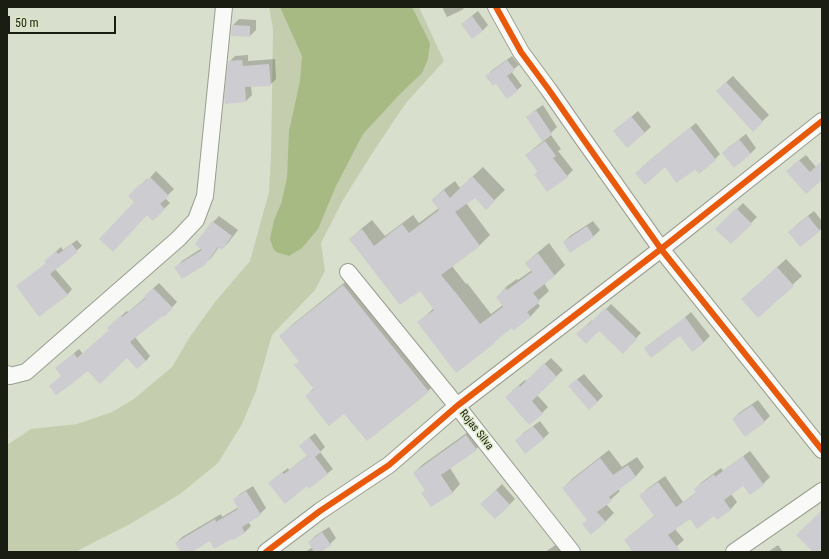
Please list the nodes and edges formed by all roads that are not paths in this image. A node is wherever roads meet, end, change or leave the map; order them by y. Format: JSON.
{"nodes":[{"id":1,"x":224,"y":7,"type":"edge"},
{"id":2,"x":496,"y":7,"type":"edge"},
{"id":3,"x":822,"y":121,"type":"edge"},
{"id":4,"x":661,"y":249,"type":"junction"},
{"id":5,"x":348,"y":272,"type":"dead end"},
{"id":6,"x":7,"y":374,"type":"edge"},
{"id":7,"x":456,"y":406,"type":"junction"},
{"id":8,"x":822,"y":450,"type":"edge"},
{"id":9,"x":822,"y":491,"type":"edge"},
{"id":10,"x":266,"y":552,"type":"edge"},
{"id":11,"x":572,"y":552,"type":"edge"},
{"id":12,"x":734,"y":552,"type":"edge"}],
"edges":[{"from":1,"to":6,"type":"street"},
{"from":2,"to":4,"type":"street"},
{"from":3,"to":4,"type":"street"},
{"from":4,"to":7,"type":"street"},
{"from":4,"to":8,"type":"street"},
{"from":5,"to":7,"type":"street","name":"Rojas Silva"},
{"from":7,"to":10,"type":"street"},
{"from":7,"to":11,"type":"street","name":"Rojas Silva"},
{"from":9,"to":12,"type":"street"}]}
